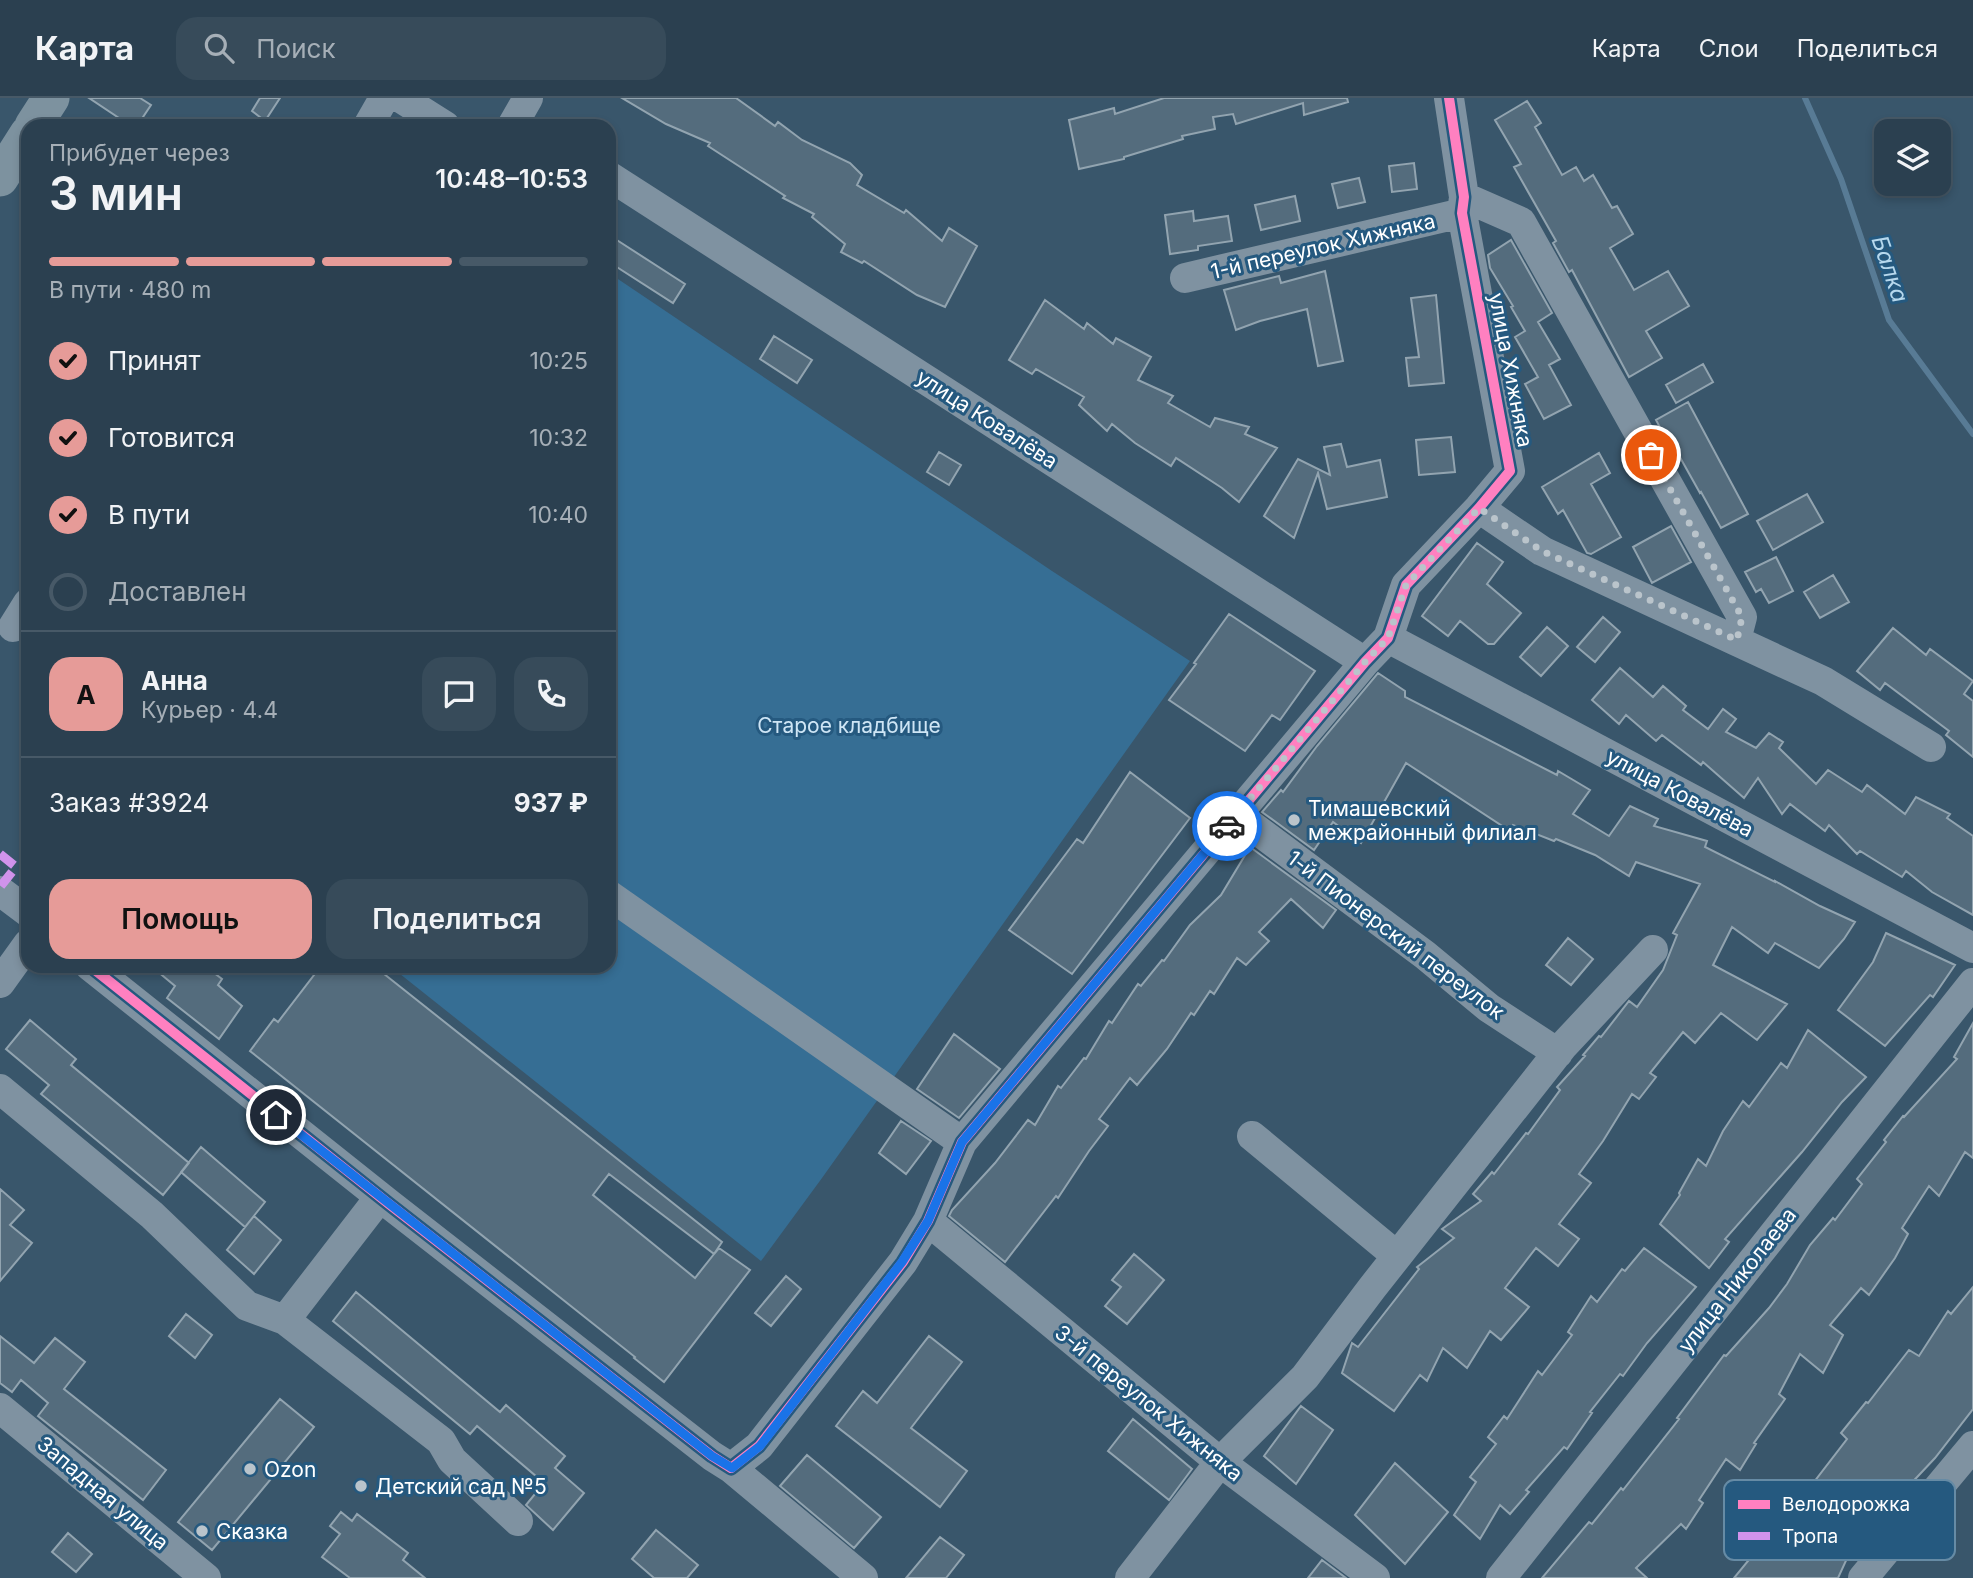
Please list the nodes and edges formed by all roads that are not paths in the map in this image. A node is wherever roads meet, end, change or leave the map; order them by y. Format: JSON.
{"nodes":[{"id":1,"x":51,"y":98,"type":"edge"},
{"id":2,"x":384,"y":98,"type":"edge"},
{"id":3,"x":401,"y":98,"type":"edge"},
{"id":4,"x":1449,"y":98,"type":"edge"},
{"id":5,"x":38,"y":119,"type":"edge"},
{"id":6,"x":372,"y":119,"type":"edge"},
{"id":7,"x":435,"y":119,"type":"edge"},
{"id":8,"x":21,"y":145,"type":"edge"},
{"id":9,"x":0,"y":178,"type":"edge"},
{"id":10,"x":616,"y":180,"type":"edge"},
{"id":11,"x":1463,"y":205,"type":"junction"},
{"id":12,"x":1185,"y":278,"type":"dead end"},
{"id":13,"x":1479,"y":508,"type":"junction"},
{"id":14,"x":1388,"y":638,"type":"junction"},
{"id":15,"x":1737,"y":640,"type":"junction"},
{"id":16,"x":1365,"y":662,"type":"junction"},
{"id":17,"x":1931,"y":747,"type":"dead end"},
{"id":18,"x":1237,"y":815,"type":"junction"},
{"id":19,"x":0,"y":891,"type":"edge"},
{"id":20,"x":616,"y":900,"type":"edge"},
{"id":21,"x":21,"y":907,"type":"edge"},
{"id":22,"x":1973,"y":948,"type":"edge"},
{"id":23,"x":1653,"y":950,"type":"dead end"},
{"id":24,"x":21,"y":954,"type":"edge"},
{"id":25,"x":99,"y":973,"type":"edge"},
{"id":26,"x":0,"y":983,"type":"edge"},
{"id":27,"x":1973,"y":983,"type":"edge"},
{"id":28,"x":1558,"y":1053,"type":"junction"},
{"id":29,"x":0,"y":1089,"type":"edge"},
{"id":30,"x":1252,"y":1136,"type":"dead end"},
{"id":31,"x":962,"y":1142,"type":"junction"},
{"id":32,"x":380,"y":1197,"type":"junction"},
{"id":33,"x":928,"y":1221,"type":"junction"},
{"id":34,"x":1397,"y":1256,"type":"junction"},
{"id":35,"x":285,"y":1320,"type":"junction"},
{"id":36,"x":0,"y":1408,"type":"edge"},
{"id":37,"x":1973,"y":1446,"type":"edge"},
{"id":38,"x":1220,"y":1462,"type":"junction"},
{"id":39,"x":732,"y":1468,"type":"junction"},
{"id":40,"x":1945,"y":1480,"type":"edge"},
{"id":41,"x":518,"y":1521,"type":"dead end"},
{"id":42,"x":1878,"y":1560,"type":"edge"},
{"id":43,"x":206,"y":1578,"type":"edge"},
{"id":44,"x":863,"y":1578,"type":"edge"},
{"id":45,"x":1130,"y":1578,"type":"edge"},
{"id":46,"x":1375,"y":1578,"type":"edge"},
{"id":47,"x":1501,"y":1578,"type":"edge"},
{"id":48,"x":1863,"y":1578,"type":"edge"}],
"edges":[{"from":1,"to":5,"type":"main road"},
{"from":2,"to":6,"type":"street"},
{"from":3,"to":7,"type":"street"},
{"from":4,"to":11,"type":"street","name":"улица Хижняка"},
{"from":8,"to":9,"type":"main road"},
{"from":10,"to":16,"type":"street","name":"улица Ковалёва"},
{"from":11,"to":12,"type":"street","name":"1-й переулок Хижняка"},
{"from":11,"to":13,"type":"street","name":"улица Хижняка"},
{"from":11,"to":15,"type":"street"},
{"from":13,"to":14,"type":"street","name":"улица Хижняка"},
{"from":13,"to":15,"type":"street"},
{"from":14,"to":16,"type":"street","name":"улица Хижняка"},
{"from":14,"to":22,"type":"street","name":"улица Ковалёва"},
{"from":15,"to":17,"type":"street"},
{"from":16,"to":18,"type":"street","name":"улица Хижняка"},
{"from":18,"to":28,"type":"street","name":"1-й Пионерский переулок"},
{"from":18,"to":31,"type":"street","name":"улица Хижняка"},
{"from":19,"to":21,"type":"street"},
{"from":20,"to":31,"type":"street"},
{"from":23,"to":28,"type":"street"},
{"from":24,"to":26,"type":"street"},
{"from":25,"to":32,"type":"street"},
{"from":27,"to":47,"type":"street","name":"улица Николаева"},
{"from":28,"to":34,"type":"street"},
{"from":29,"to":35,"type":"street"},
{"from":30,"to":34,"type":"street"},
{"from":31,"to":33,"type":"street","name":"улица Хижняка"},
{"from":32,"to":35,"type":"street"},
{"from":32,"to":39,"type":"street"},
{"from":33,"to":38,"type":"street","name":"3-й переулок Хижняка"},
{"from":33,"to":39,"type":"street","name":"улица Хижняка"},
{"from":34,"to":38,"type":"street"},
{"from":35,"to":41,"type":"street"},
{"from":36,"to":43,"type":"street","name":"Западная улица"},
{"from":37,"to":40,"type":"street"},
{"from":38,"to":45,"type":"street"},
{"from":38,"to":46,"type":"street","name":"3-й переулок Хижняка"},
{"from":39,"to":44,"type":"street"},
{"from":42,"to":48,"type":"street"}]}
